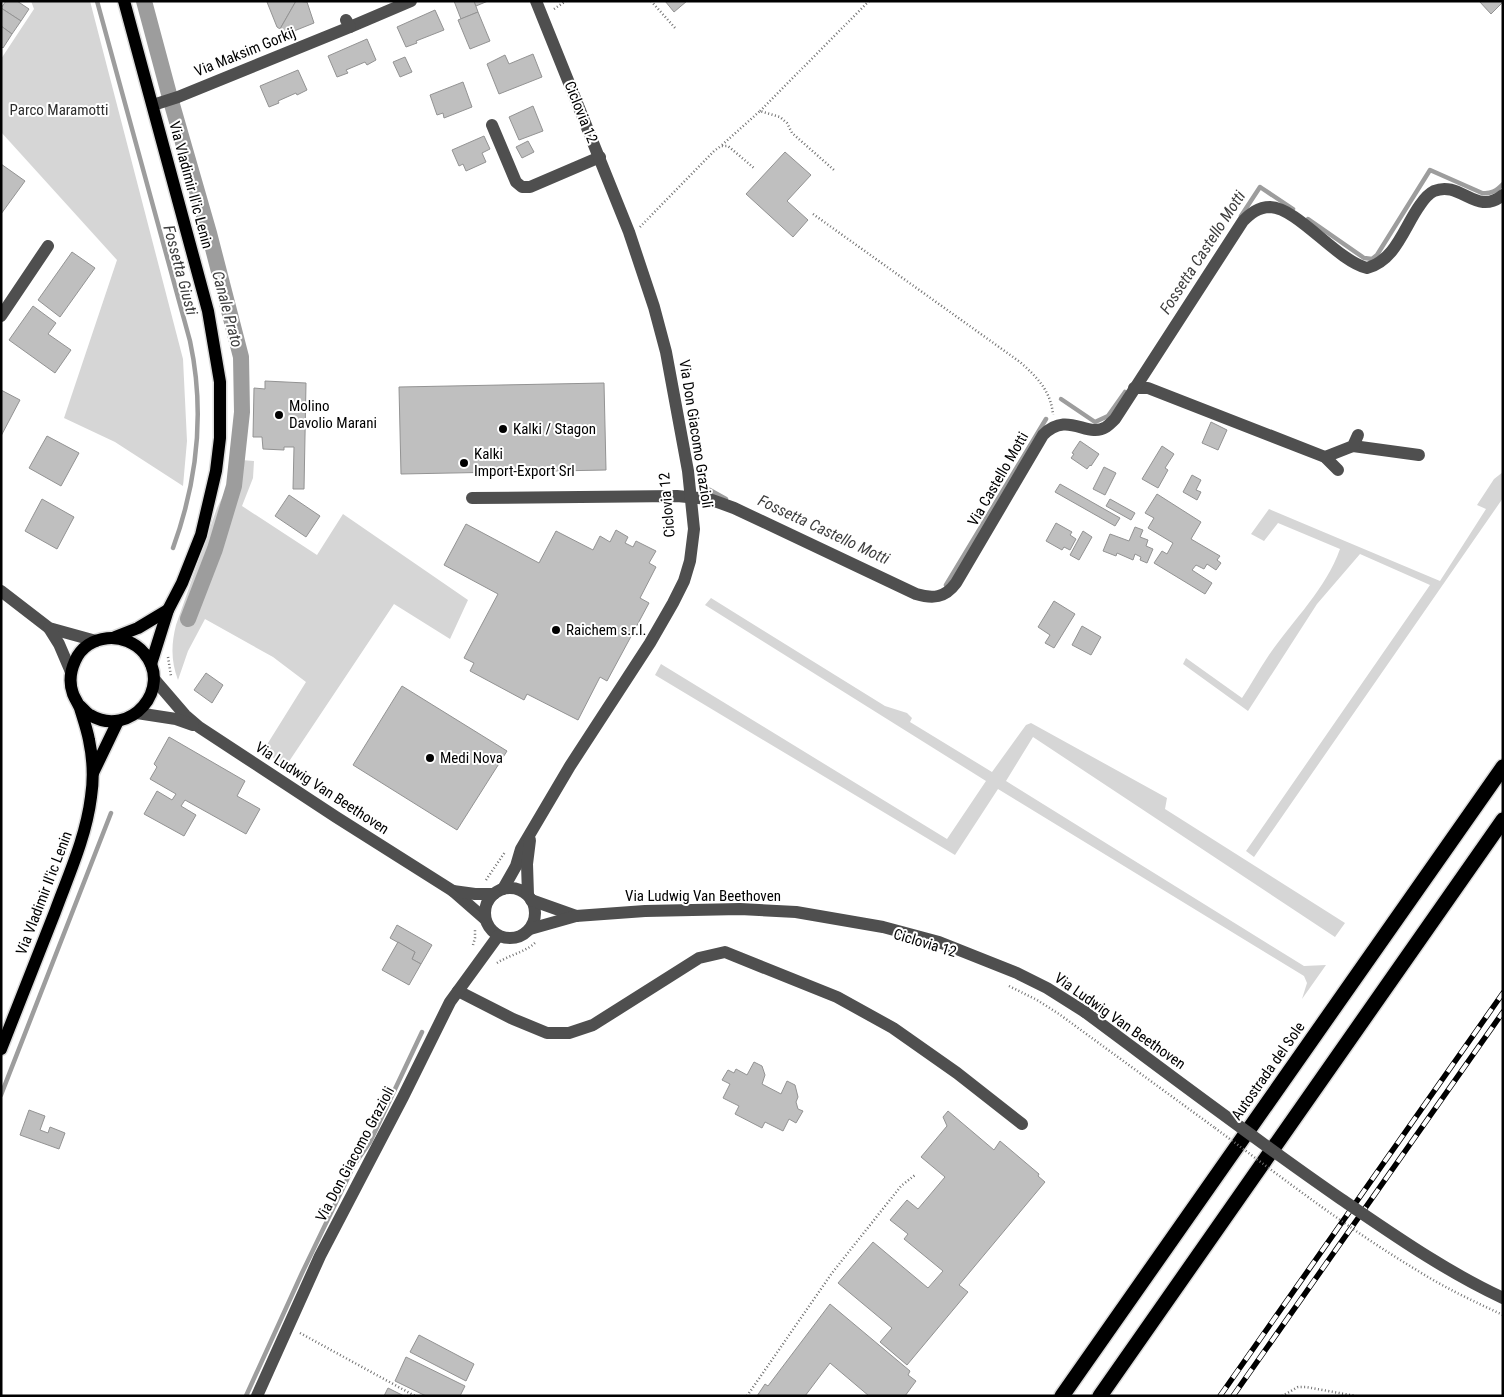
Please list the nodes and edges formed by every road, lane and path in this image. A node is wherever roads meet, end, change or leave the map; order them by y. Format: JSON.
{"nodes":[{"id":1,"x":124,"y":1,"type":"edge"},
{"id":2,"x":411,"y":1,"type":"edge"},
{"id":3,"x":536,"y":1,"type":"edge"},
{"id":4,"x":651,"y":1,"type":"edge"},
{"id":5,"x":869,"y":1,"type":"edge"},
{"id":6,"x":676,"y":29,"type":"dead end"},
{"id":7,"x":159,"y":103,"type":"junction"},
{"id":8,"x":760,"y":111,"type":"junction"},
{"id":9,"x":492,"y":125,"type":"dead end"},
{"id":10,"x":721,"y":146,"type":"junction"},
{"id":11,"x":600,"y":157,"type":"junction"},
{"id":12,"x":754,"y":168,"type":"dead end"},
{"id":13,"x":834,"y":170,"type":"dead end"},
{"id":14,"x":1503,"y":195,"type":"edge"},
{"id":15,"x":813,"y":214,"type":"dead end"},
{"id":16,"x":630,"y":236,"type":"junction"},
{"id":17,"x":48,"y":246,"type":"dead end"},
{"id":18,"x":1,"y":316,"type":"edge"},
{"id":19,"x":1134,"y":388,"type":"junction"},
{"id":20,"x":1050,"y":428,"type":"junction"},
{"id":21,"x":1419,"y":455,"type":"dead end"},
{"id":22,"x":1325,"y":457,"type":"junction"},
{"id":23,"x":1338,"y":470,"type":"dead end"},
{"id":24,"x":472,"y":498,"type":"dead end"},
{"id":25,"x":692,"y":498,"type":"junction"},
{"id":26,"x":1,"y":592,"type":"edge"},
{"id":27,"x":168,"y":610,"type":"junction"},
{"id":28,"x":49,"y":628,"type":"junction"},
{"id":29,"x":115,"y":638,"type":"junction"},
{"id":30,"x":96,"y":641,"type":"junction"},
{"id":31,"x":158,"y":641,"type":"junction"},
{"id":32,"x":151,"y":664,"type":"junction"},
{"id":33,"x":71,"y":672,"type":"junction"},
{"id":34,"x":154,"y":679,"type":"junction"},
{"id":35,"x":172,"y":680,"type":"dead end"},
{"id":36,"x":79,"y":705,"type":"junction"},
{"id":37,"x":137,"y":713,"type":"junction"},
{"id":38,"x":118,"y":721,"type":"junction"},
{"id":39,"x":199,"y":727,"type":"junction"},
{"id":40,"x":1503,"y":767,"type":"edge"},
{"id":41,"x":93,"y":773,"type":"junction"},
{"id":42,"x":1503,"y":820,"type":"edge"},
{"id":43,"x":531,"y":834,"type":"junction"},
{"id":44,"x":507,"y":849,"type":"dead end"},
{"id":45,"x":484,"y":883,"type":"dead end"},
{"id":46,"x":453,"y":891,"type":"junction"},
{"id":47,"x":498,"y":892,"type":"junction"},
{"id":48,"x":530,"y":898,"type":"junction"},
{"id":49,"x":576,"y":916,"type":"junction"},
{"id":50,"x":485,"y":919,"type":"junction"},
{"id":51,"x":473,"y":924,"type":"dead end"},
{"id":52,"x":530,"y":929,"type":"junction"},
{"id":53,"x":498,"y":936,"type":"junction"},
{"id":54,"x":541,"y":938,"type":"dead end"},
{"id":55,"x":484,"y":954,"type":"junction"},
{"id":56,"x":1003,"y":983,"type":"dead end"},
{"id":57,"x":458,"y":991,"type":"junction"},
{"id":58,"x":1,"y":1049,"type":"edge"},
{"id":59,"x":1022,"y":1124,"type":"dead end"},
{"id":60,"x":1214,"y":1128,"type":"dead end"},
{"id":61,"x":915,"y":1174,"type":"dead end"},
{"id":62,"x":1503,"y":1298,"type":"edge"},
{"id":63,"x":288,"y":1326,"type":"junction"},
{"id":64,"x":257,"y":1396,"type":"edge"},
{"id":65,"x":415,"y":1396,"type":"edge"},
{"id":66,"x":747,"y":1396,"type":"edge"},
{"id":67,"x":1062,"y":1396,"type":"edge"},
{"id":68,"x":1100,"y":1396,"type":"edge"},
{"id":69,"x":1282,"y":1396,"type":"edge"},
{"id":70,"x":1356,"y":1396,"type":"edge"}],
"edges":[{"from":1,"to":7,"type":"main road","name":"Via Vladimir Il'ic Lenin"},
{"from":2,"to":7,"type":"street","name":"Via Maksim Gorkij"},
{"from":3,"to":11,"type":"street","name":"Via Don Giacomo Grazioli"},
{"from":4,"to":6,"type":"path"},
{"from":5,"to":8,"type":"path"},
{"from":7,"to":27,"type":"main road","name":"Via Vladimir Il'ic Lenin"},
{"from":8,"to":10,"type":"path"},
{"from":8,"to":13,"type":"path"},
{"from":9,"to":11,"type":"street"},
{"from":10,"to":12,"type":"path"},
{"from":10,"to":16,"type":"path"},
{"from":11,"to":16,"type":"street","name":"Via Don Giacomo Grazioli"},
{"from":14,"to":19,"type":"street","name":"Via Castello Motti"},
{"from":15,"to":20,"type":"path"},
{"from":16,"to":25,"type":"street","name":"Via Don Giacomo Grazioli"},
{"from":17,"to":18,"type":"street"},
{"from":19,"to":20,"type":"street","name":"Via Castello Motti"},
{"from":19,"to":22,"type":"street"},
{"from":20,"to":25,"type":"street","name":"Via Castello Motti"},
{"from":21,"to":22,"type":"street"},
{"from":22,"to":23,"type":"street"},
{"from":24,"to":25,"type":"street","name":"Via Castello Motti"},
{"from":25,"to":43,"type":"street","name":"Via Don Giacomo Grazioli"},
{"from":26,"to":28,"type":"street"},
{"from":27,"to":29,"type":"main road"},
{"from":27,"to":31,"type":"main road","name":"Via Vladimir Il'ic Lenin"},
{"from":28,"to":30,"type":"street"},
{"from":28,"to":33,"type":"street"},
{"from":29,"to":30,"type":"main road"},
{"from":29,"to":32,"type":"main road","name":"Via Vladimir Il'ic Lenin"},
{"from":30,"to":33,"type":"main road"},
{"from":31,"to":32,"type":"main road","name":"Via Vladimir Il'ic Lenin"},
{"from":31,"to":35,"type":"path"},
{"from":32,"to":34,"type":"main road","name":"Via Vladimir Il'ic Lenin"},
{"from":33,"to":36,"type":"main road","name":"Via Vladimir Il'ic Lenin"},
{"from":34,"to":37,"type":"main road","name":"Via Vladimir Il'ic Lenin"},
{"from":34,"to":39,"type":"street","name":"Via Ludwig Van Beethoven"},
{"from":36,"to":38,"type":"main road"},
{"from":36,"to":41,"type":"main road","name":"Via Vladimir Il'ic Lenin"},
{"from":37,"to":38,"type":"main road"},
{"from":37,"to":39,"type":"street","name":"Via Ludwig Van Beethoven"},
{"from":38,"to":41,"type":"main road","name":"Via Vladimir Il'ic Lenin"},
{"from":39,"to":46,"type":"street","name":"Via Ludwig Van Beethoven"},
{"from":40,"to":67,"type":"highway","name":"Autostrada del Sole"},
{"from":41,"to":58,"type":"main road","name":"Via Vladimir Il'ic Lenin"},
{"from":42,"to":68,"type":"highway"},
{"from":43,"to":47,"type":"street","name":"Via Don Giacomo Grazioli"},
{"from":43,"to":48,"type":"street","name":"Via Don Giacomo Grazioli"},
{"from":44,"to":45,"type":"path"},
{"from":46,"to":47,"type":"street","name":"Via Ludwig Van Beethoven"},
{"from":46,"to":50,"type":"street","name":"Via Ludwig Van Beethoven"},
{"from":47,"to":48,"type":"street","name":"Via Ludwig Van Beethoven"},
{"from":47,"to":50,"type":"street"},
{"from":48,"to":49,"type":"street","name":"Via Ludwig Van Beethoven"},
{"from":48,"to":52,"type":"street"},
{"from":49,"to":52,"type":"street","name":"Via Ludwig Van Beethoven"},
{"from":49,"to":62,"type":"street","name":"Via Ludwig Van Beethoven","bridge":true},
{"from":50,"to":53,"type":"street","name":"Via Ludwig Van Beethoven"},
{"from":51,"to":55,"type":"path"},
{"from":52,"to":53,"type":"street","name":"Via Ludwig Van Beethoven"},
{"from":53,"to":55,"type":"street","name":"Via Don Giacomo Grazioli"},
{"from":54,"to":55,"type":"path"},
{"from":55,"to":57,"type":"street","name":"Via Don Giacomo Grazioli"},
{"from":56,"to":60,"type":"path"},
{"from":57,"to":59,"type":"street"},
{"from":57,"to":63,"type":"street","name":"Via Don Giacomo Grazioli"},
{"from":61,"to":66,"type":"path"},
{"from":63,"to":64,"type":"street","name":"Via Don Giacomo Grazioli"},
{"from":63,"to":65,"type":"path"},
{"from":69,"to":70,"type":"path"}]}
